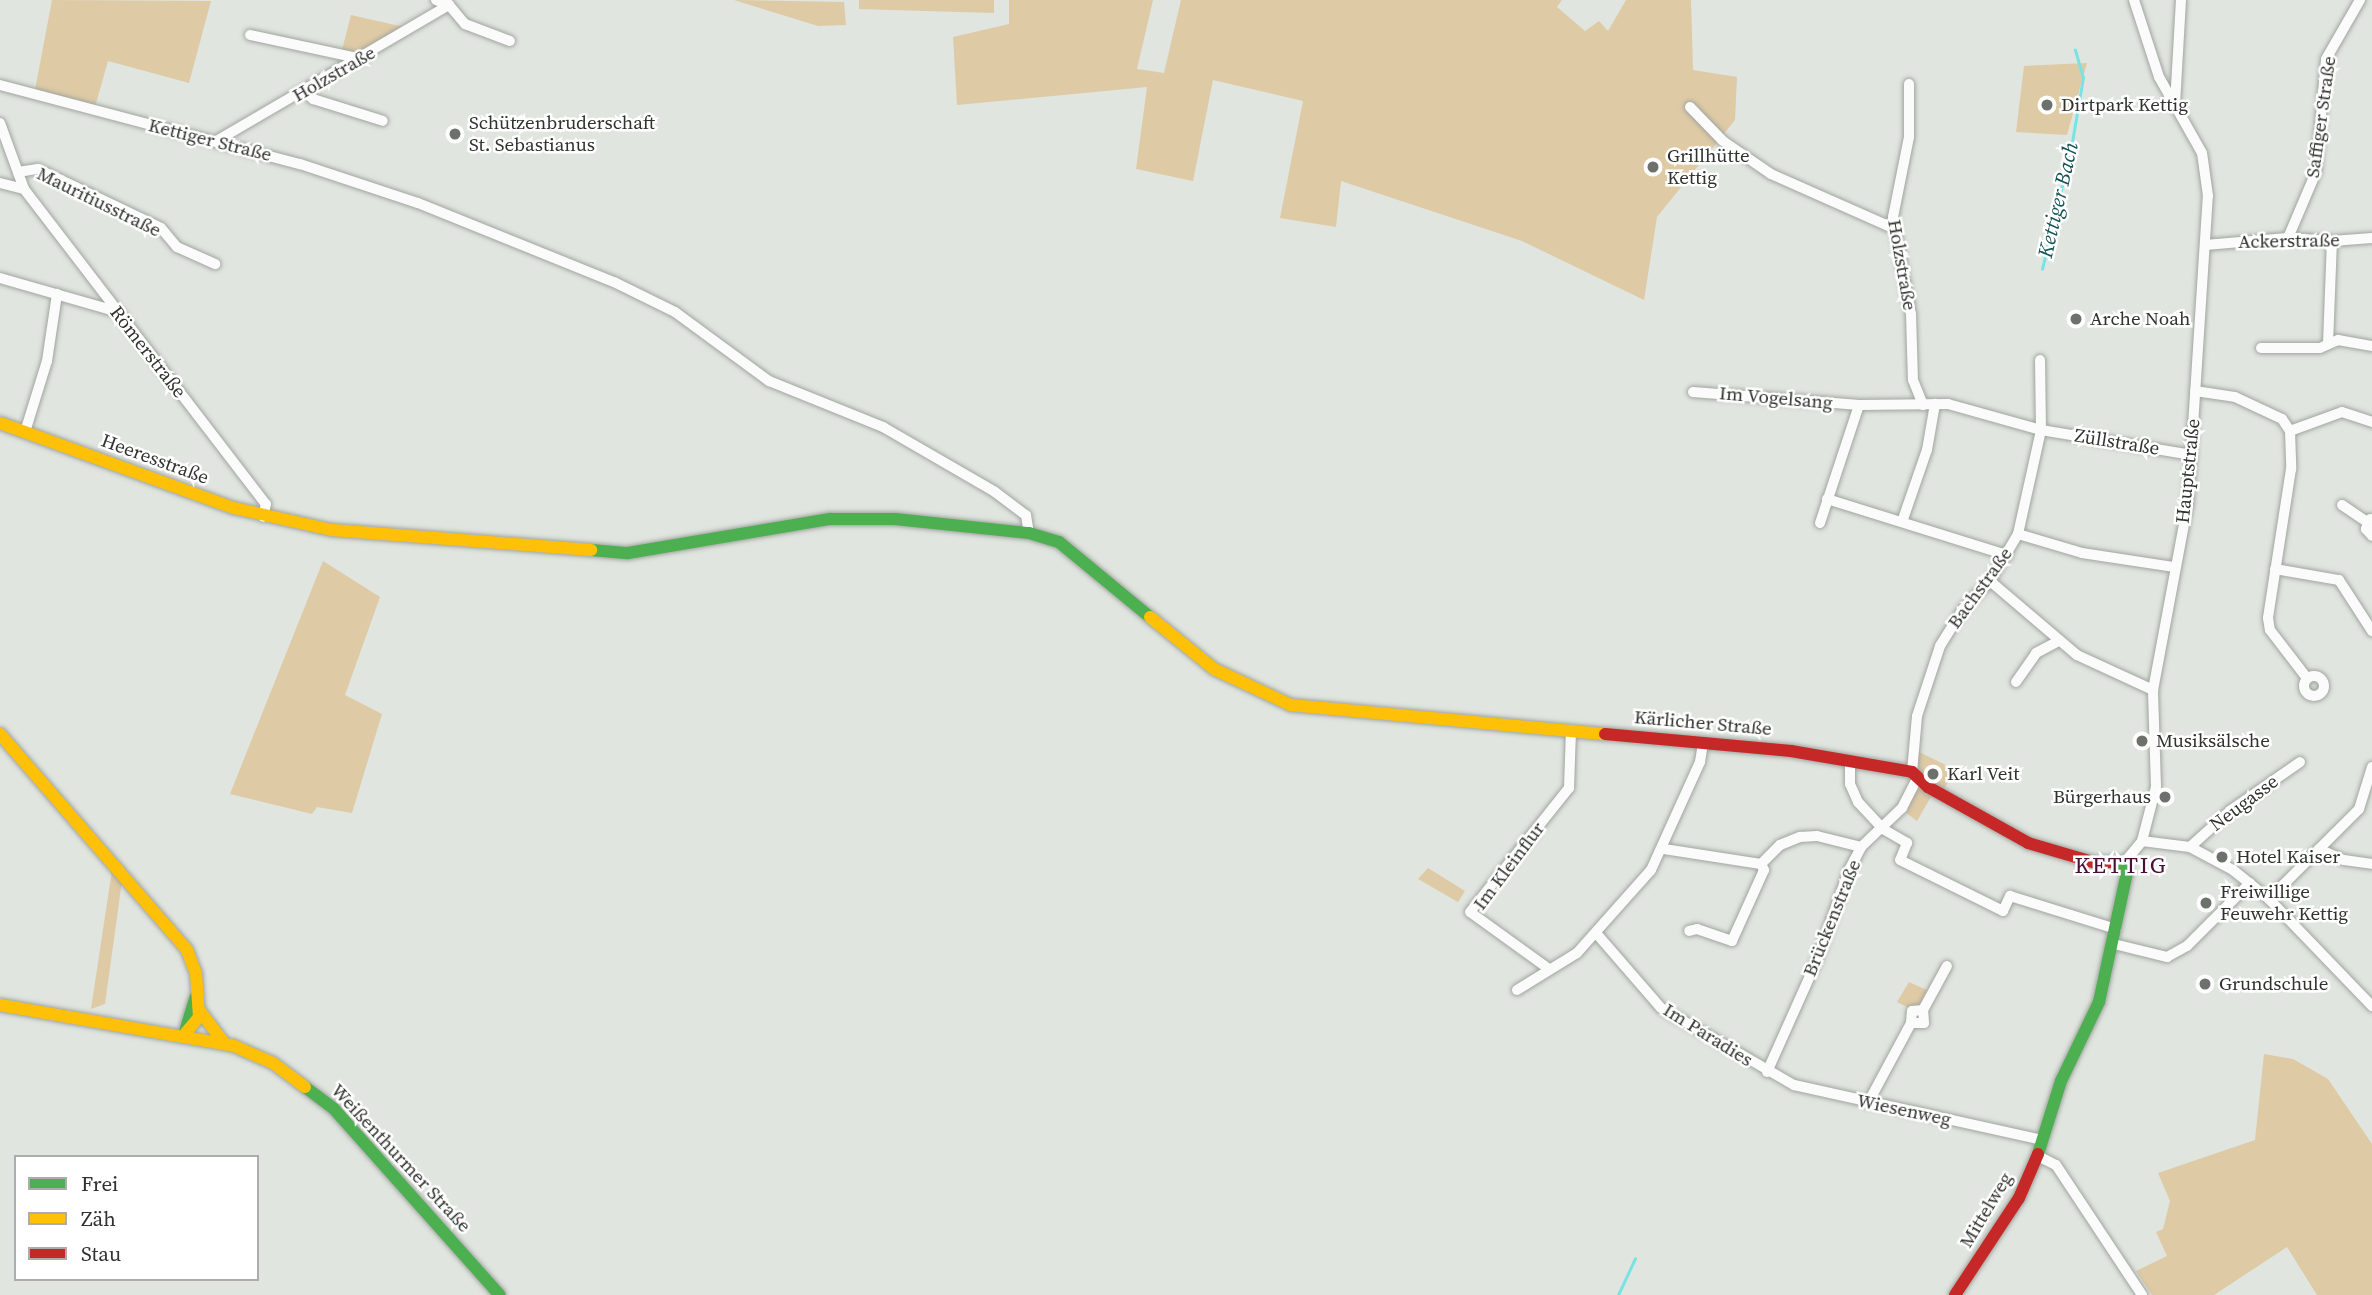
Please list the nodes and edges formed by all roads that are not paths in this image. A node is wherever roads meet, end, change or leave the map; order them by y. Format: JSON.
{"nodes":[{"id":1,"x":436,"y":0,"type":"edge"},
{"id":2,"x":2134,"y":0,"type":"edge"},
{"id":3,"x":2181,"y":0,"type":"edge"},
{"id":4,"x":2360,"y":0,"type":"edge"},
{"id":5,"x":449,"y":5,"type":"junction"},
{"id":6,"x":250,"y":35,"type":"dead end"},
{"id":7,"x":510,"y":41,"type":"dead end"},
{"id":8,"x":362,"y":59,"type":"junction"},
{"id":9,"x":1909,"y":84,"type":"dead end"},
{"id":10,"x":0,"y":85,"type":"edge"},
{"id":11,"x":305,"y":93,"type":"junction"},
{"id":12,"x":2175,"y":105,"type":"junction"},
{"id":13,"x":1690,"y":107,"type":"dead end"},
{"id":14,"x":383,"y":121,"type":"dead end"},
{"id":15,"x":0,"y":123,"type":"edge"},
{"id":16,"x":218,"y":139,"type":"junction"},
{"id":17,"x":18,"y":172,"type":"junction"},
{"id":18,"x":0,"y":183,"type":"edge"},
{"id":19,"x":24,"y":189,"type":"junction"},
{"id":20,"x":1893,"y":228,"type":"junction"},
{"id":21,"x":2288,"y":238,"type":"junction"},
{"id":22,"x":2372,"y":238,"type":"edge"},
{"id":23,"x":2332,"y":242,"type":"junction"},
{"id":24,"x":2205,"y":244,"type":"junction"},
{"id":25,"x":215,"y":264,"type":"dead end"},
{"id":26,"x":0,"y":278,"type":"edge"},
{"id":27,"x":57,"y":294,"type":"junction"},
{"id":28,"x":116,"y":311,"type":"junction"},
{"id":29,"x":2328,"y":344,"type":"junction"},
{"id":30,"x":2372,"y":346,"type":"edge"},
{"id":31,"x":2260,"y":348,"type":"dead end"},
{"id":32,"x":2040,"y":360,"type":"dead end"},
{"id":33,"x":1693,"y":392,"type":"dead end"},
{"id":34,"x":2195,"y":394,"type":"junction"},
{"id":35,"x":1935,"y":404,"type":"junction"},
{"id":36,"x":1859,"y":405,"type":"junction"},
{"id":37,"x":1923,"y":405,"type":"junction"},
{"id":38,"x":2372,"y":422,"type":"edge"},
{"id":39,"x":0,"y":423,"type":"edge"},
{"id":40,"x":2041,"y":430,"type":"junction"},
{"id":41,"x":2290,"y":431,"type":"junction"},
{"id":42,"x":25,"y":432,"type":"junction"},
{"id":43,"x":2192,"y":455,"type":"junction"},
{"id":44,"x":1827,"y":499,"type":"junction"},
{"id":45,"x":2342,"y":505,"type":"dead end"},
{"id":46,"x":263,"y":517,"type":"junction"},
{"id":47,"x":2370,"y":520,"type":"edge"},
{"id":48,"x":1902,"y":522,"type":"junction"},
{"id":49,"x":1820,"y":523,"type":"dead end"},
{"id":50,"x":1029,"y":533,"type":"junction"},
{"id":51,"x":2018,"y":534,"type":"junction"},
{"id":52,"x":2372,"y":536,"type":"edge"},
{"id":53,"x":2007,"y":555,"type":"junction"},
{"id":54,"x":2173,"y":567,"type":"junction"},
{"id":55,"x":2275,"y":569,"type":"junction"},
{"id":56,"x":1990,"y":581,"type":"junction"},
{"id":57,"x":2372,"y":631,"type":"edge"},
{"id":58,"x":2060,"y":640,"type":"junction"},
{"id":59,"x":2307,"y":678,"type":"dead end"},
{"id":60,"x":2016,"y":682,"type":"dead end"},
{"id":61,"x":2153,"y":690,"type":"junction"},
{"id":62,"x":1571,"y":730,"type":"junction"},
{"id":63,"x":0,"y":734,"type":"edge"},
{"id":64,"x":1703,"y":742,"type":"junction"},
{"id":65,"x":1850,"y":761,"type":"junction"},
{"id":66,"x":2300,"y":762,"type":"dead end"},
{"id":67,"x":2372,"y":767,"type":"edge"},
{"id":68,"x":1914,"y":775,"type":"junction"},
{"id":69,"x":1883,"y":829,"type":"junction"},
{"id":70,"x":2142,"y":841,"type":"junction"},
{"id":71,"x":1861,"y":847,"type":"junction"},
{"id":72,"x":2190,"y":847,"type":"junction"},
{"id":73,"x":1664,"y":849,"type":"junction"},
{"id":74,"x":2319,"y":849,"type":"junction"},
{"id":75,"x":1761,"y":864,"type":"junction"},
{"id":76,"x":2123,"y":864,"type":"junction"},
{"id":77,"x":2372,"y":864,"type":"edge"},
{"id":78,"x":2250,"y":883,"type":"junction"},
{"id":79,"x":2269,"y":899,"type":"junction"},
{"id":80,"x":2116,"y":929,"type":"junction"},
{"id":81,"x":1689,"y":931,"type":"dead end"},
{"id":82,"x":1597,"y":933,"type":"junction"},
{"id":83,"x":2114,"y":944,"type":"junction"},
{"id":84,"x":1947,"y":965,"type":"dead end"},
{"id":85,"x":1549,"y":969,"type":"junction"},
{"id":86,"x":1517,"y":990,"type":"dead end"},
{"id":87,"x":197,"y":991,"type":"junction"},
{"id":88,"x":0,"y":1005,"type":"edge"},
{"id":89,"x":2372,"y":1006,"type":"edge"},
{"id":90,"x":199,"y":1010,"type":"junction"},
{"id":91,"x":184,"y":1035,"type":"junction"},
{"id":92,"x":226,"y":1044,"type":"junction"},
{"id":93,"x":1767,"y":1072,"type":"junction"},
{"id":94,"x":1868,"y":1103,"type":"junction"},
{"id":95,"x":2043,"y":1140,"type":"junction"},
{"id":96,"x":2038,"y":1156,"type":"junction"},
{"id":97,"x":500,"y":1295,"type":"edge"},
{"id":98,"x":1955,"y":1295,"type":"edge"},
{"id":99,"x":2142,"y":1295,"type":"edge"}],
"edges":[{"from":1,"to":5,"type":"street"},
{"from":2,"to":12,"type":"street","name":"Hauptstraße"},
{"from":3,"to":12,"type":"street"},
{"from":4,"to":21,"type":"street","name":"Saffiger Straße"},
{"from":5,"to":7,"type":"street"},
{"from":5,"to":8,"type":"street","name":"Holzstraße"},
{"from":6,"to":8,"type":"street"},
{"from":8,"to":11,"type":"street","name":"Holzstraße"},
{"from":9,"to":20,"type":"street","name":"Holzstraße"},
{"from":10,"to":16,"type":"street","name":"Kettiger Straße"},
{"from":11,"to":14,"type":"street"},
{"from":11,"to":16,"type":"street","name":"Holzstraße"},
{"from":12,"to":24,"type":"street","name":"Hauptstraße"},
{"from":13,"to":20,"type":"street"},
{"from":15,"to":17,"type":"street","name":"Römerstraße"},
{"from":16,"to":50,"type":"street","name":"Kettiger Straße"},
{"from":17,"to":19,"type":"street","name":"Römerstraße"},
{"from":17,"to":25,"type":"street","name":"Mauritiusstraße"},
{"from":18,"to":19,"type":"street"},
{"from":19,"to":28,"type":"street","name":"Römerstraße"},
{"from":20,"to":37,"type":"street","name":"Holzstraße"},
{"from":21,"to":23,"type":"street","name":"Ackerstraße"},
{"from":21,"to":24,"type":"street","name":"Ackerstraße"},
{"from":22,"to":23,"type":"street","name":"Ackerstraße"},
{"from":23,"to":29,"type":"street"},
{"from":24,"to":34,"type":"street","name":"Hauptstraße"},
{"from":26,"to":27,"type":"street"},
{"from":27,"to":28,"type":"street"},
{"from":27,"to":42,"type":"street"},
{"from":28,"to":46,"type":"street","name":"Römerstraße"},
{"from":29,"to":30,"type":"street"},
{"from":29,"to":31,"type":"street"},
{"from":32,"to":40,"type":"street","name":"Bachstraße"},
{"from":33,"to":36,"type":"street","name":"Im Vogelsang"},
{"from":34,"to":41,"type":"street"},
{"from":34,"to":43,"type":"street","name":"Hauptstraße"},
{"from":35,"to":37,"type":"street"},
{"from":35,"to":40,"type":"street"},
{"from":35,"to":48,"type":"street"},
{"from":36,"to":37,"type":"street"},
{"from":36,"to":44,"type":"street"},
{"from":38,"to":41,"type":"street"},
{"from":39,"to":42,"type":"street","name":"Heeresstraße"},
{"from":40,"to":43,"type":"street","name":"Züllstraße"},
{"from":40,"to":51,"type":"street","name":"Bachstraße"},
{"from":41,"to":55,"type":"street"},
{"from":42,"to":46,"type":"street","name":"Heeresstraße"},
{"from":43,"to":54,"type":"street","name":"Hauptstraße"},
{"from":44,"to":48,"type":"street"},
{"from":44,"to":49,"type":"street"},
{"from":45,"to":47,"type":"street"},
{"from":46,"to":50,"type":"street","name":"Heeresstraße"},
{"from":47,"to":52,"type":"street"},
{"from":48,"to":53,"type":"street"},
{"from":50,"to":62,"type":"street","name":"Kärlicher Straße"},
{"from":51,"to":53,"type":"street","name":"Bachstraße"},
{"from":51,"to":54,"type":"street"},
{"from":53,"to":56,"type":"street","name":"Bachstraße"},
{"from":54,"to":61,"type":"street","name":"Hauptstraße"},
{"from":55,"to":57,"type":"street"},
{"from":55,"to":59,"type":"street"},
{"from":56,"to":58,"type":"street"},
{"from":56,"to":68,"type":"street","name":"Bachstraße"},
{"from":58,"to":60,"type":"street"},
{"from":58,"to":61,"type":"street"},
{"from":61,"to":70,"type":"street","name":"Hauptstraße"},
{"from":62,"to":64,"type":"street","name":"Kärlicher Straße"},
{"from":62,"to":85,"type":"street","name":"Im Kleinflur"},
{"from":63,"to":87,"type":"street"},
{"from":64,"to":65,"type":"street","name":"Kärlicher Straße"},
{"from":64,"to":73,"type":"street"},
{"from":65,"to":68,"type":"street","name":"Kärlicher Straße"},
{"from":65,"to":69,"type":"street"},
{"from":66,"to":72,"type":"street","name":"Neugasse"},
{"from":67,"to":74,"type":"street"},
{"from":68,"to":69,"type":"street","name":"Brückenstraße"},
{"from":68,"to":76,"type":"street"},
{"from":69,"to":71,"type":"street","name":"Brückenstraße"},
{"from":69,"to":80,"type":"street"},
{"from":70,"to":72,"type":"street"},
{"from":70,"to":76,"type":"street"},
{"from":71,"to":75,"type":"street"},
{"from":71,"to":93,"type":"street","name":"Brückenstraße"},
{"from":72,"to":78,"type":"street"},
{"from":73,"to":75,"type":"street"},
{"from":73,"to":82,"type":"street"},
{"from":74,"to":77,"type":"street"},
{"from":74,"to":79,"type":"street"},
{"from":75,"to":81,"type":"street"},
{"from":76,"to":80,"type":"street"},
{"from":78,"to":79,"type":"street"},
{"from":78,"to":83,"type":"street"},
{"from":79,"to":89,"type":"street"},
{"from":80,"to":83,"type":"street"},
{"from":82,"to":85,"type":"street"},
{"from":82,"to":93,"type":"street","name":"Im Paradies"},
{"from":83,"to":95,"type":"street"},
{"from":84,"to":94,"type":"street"},
{"from":85,"to":86,"type":"street"},
{"from":87,"to":90,"type":"street"},
{"from":87,"to":91,"type":"street"},
{"from":88,"to":91,"type":"street","name":"Weißenthurmer Straße"},
{"from":90,"to":91,"type":"street"},
{"from":90,"to":92,"type":"street"},
{"from":91,"to":92,"type":"street","name":"Weißenthurmer Straße"},
{"from":92,"to":97,"type":"street","name":"Weißenthurmer Straße"},
{"from":93,"to":94,"type":"street","name":"Wiesenweg"},
{"from":94,"to":95,"type":"street","name":"Wiesenweg"},
{"from":95,"to":96,"type":"street","name":"Mittelweg"},
{"from":96,"to":98,"type":"street","name":"Mittelweg"},
{"from":96,"to":99,"type":"street"}]}
